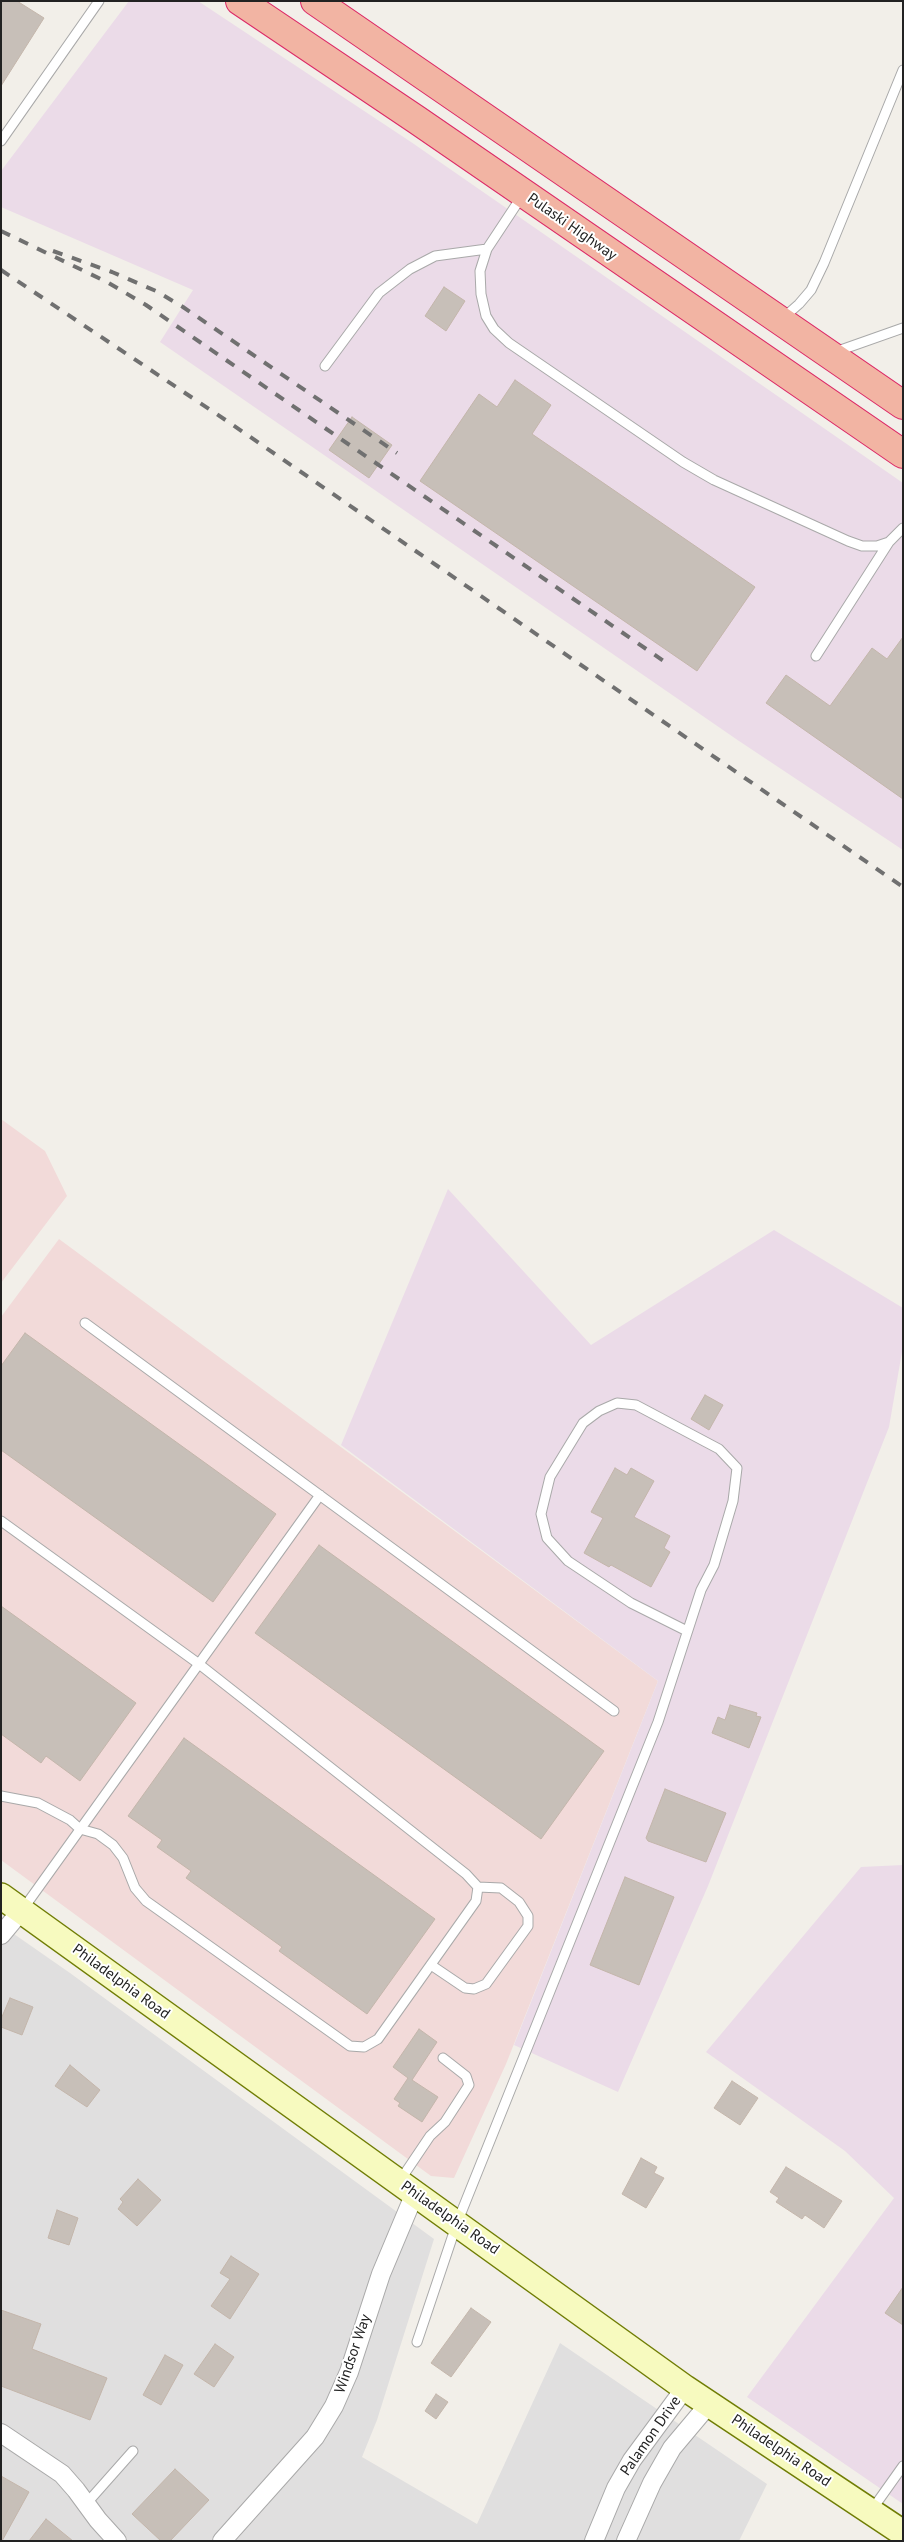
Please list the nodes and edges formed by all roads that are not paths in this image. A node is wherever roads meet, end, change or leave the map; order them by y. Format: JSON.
{"nodes":[{"id":1,"x":240,"y":1,"type":"edge"},
{"id":2,"x":315,"y":1,"type":"edge"},
{"id":3,"x":98,"y":2,"type":"edge"},
{"id":4,"x":903,"y":70,"type":"edge"},
{"id":5,"x":900,"y":86,"type":"edge"},
{"id":6,"x":1,"y":141,"type":"edge"},
{"id":7,"x":523,"y":194,"type":"junction"},
{"id":8,"x":487,"y":249,"type":"junction"},
{"id":9,"x":781,"y":320,"type":"junction"},
{"id":10,"x":903,"y":328,"type":"edge"},
{"id":11,"x":827,"y":354,"type":"junction"},
{"id":12,"x":325,"y":366,"type":"dead end"},
{"id":13,"x":903,"y":405,"type":"edge"},
{"id":14,"x":903,"y":454,"type":"edge"},
{"id":15,"x":903,"y":528,"type":"edge"},
{"id":16,"x":889,"y":542,"type":"junction"},
{"id":17,"x":816,"y":656,"type":"dead end"},
{"id":18,"x":85,"y":1324,"type":"dead end"},
{"id":19,"x":320,"y":1495,"type":"junction"},
{"id":20,"x":1,"y":1521,"type":"edge"},
{"id":21,"x":687,"y":1631,"type":"junction"},
{"id":22,"x":199,"y":1664,"type":"junction"},
{"id":23,"x":614,"y":1711,"type":"dead end"},
{"id":24,"x":1,"y":1796,"type":"edge"},
{"id":25,"x":80,"y":1829,"type":"junction"},
{"id":26,"x":478,"y":1887,"type":"junction"},
{"id":27,"x":1,"y":1896,"type":"edge"},
{"id":28,"x":21,"y":1911,"type":"junction"},
{"id":29,"x":1,"y":1935,"type":"edge"},
{"id":30,"x":431,"y":1964,"type":"junction"},
{"id":31,"x":443,"y":2058,"type":"dead end"},
{"id":32,"x":407,"y":2188,"type":"junction"},
{"id":33,"x":457,"y":2222,"type":"junction"},
{"id":34,"x":417,"y":2342,"type":"dead end"},
{"id":35,"x":685,"y":2388,"type":"junction"},
{"id":36,"x":709,"y":2404,"type":"junction"},
{"id":37,"x":1,"y":2433,"type":"edge"},
{"id":38,"x":132,"y":2451,"type":"dead end"},
{"id":39,"x":903,"y":2466,"type":"edge"},
{"id":40,"x":86,"y":2504,"type":"junction"},
{"id":41,"x":871,"y":2512,"type":"junction"},
{"id":42,"x":903,"y":2533,"type":"edge"},
{"id":43,"x":117,"y":2541,"type":"edge"},
{"id":44,"x":222,"y":2541,"type":"edge"},
{"id":45,"x":594,"y":2541,"type":"edge"},
{"id":46,"x":626,"y":2541,"type":"edge"}],
"edges":[{"from":1,"to":7,"type":"highway","name":"Pulaski Highway"},
{"from":2,"to":9,"type":"highway"},
{"from":3,"to":6,"type":"lane"},
{"from":4,"to":5,"type":"lane"},
{"from":5,"to":9,"type":"lane"},
{"from":7,"to":8,"type":"lane"},
{"from":7,"to":14,"type":"highway","name":"Pulaski Highway"},
{"from":8,"to":12,"type":"lane"},
{"from":8,"to":16,"type":"lane"},
{"from":9,"to":11,"type":"highway"},
{"from":10,"to":11,"type":"lane"},
{"from":11,"to":13,"type":"highway"},
{"from":15,"to":16,"type":"lane"},
{"from":16,"to":17,"type":"lane"},
{"from":18,"to":19,"type":"lane"},
{"from":19,"to":22,"type":"lane"},
{"from":19,"to":23,"type":"lane"},
{"from":20,"to":22,"type":"lane"},
{"from":21,"to":21,"type":"lane"},
{"from":21,"to":33,"type":"lane"},
{"from":22,"to":25,"type":"lane"},
{"from":22,"to":26,"type":"lane"},
{"from":24,"to":25,"type":"lane"},
{"from":25,"to":28,"type":"lane"},
{"from":25,"to":30,"type":"lane"},
{"from":26,"to":30,"type":"lane"},
{"from":26,"to":30,"type":"lane"},
{"from":27,"to":28,"type":"main road","name":"Philadelphia Road"},
{"from":28,"to":29,"type":"street"},
{"from":28,"to":32,"type":"main road","name":"Philadelphia Road"},
{"from":31,"to":32,"type":"lane"},
{"from":32,"to":33,"type":"main road","name":"Philadelphia Road"},
{"from":32,"to":44,"type":"street","name":"Windsor Way"},
{"from":33,"to":34,"type":"lane"},
{"from":33,"to":35,"type":"main road","name":"Philadelphia Road"},
{"from":35,"to":36,"type":"main road","name":"Philadelphia Road"},
{"from":35,"to":45,"type":"street","name":"Palamon Drive"},
{"from":36,"to":41,"type":"main road","name":"Philadelphia Road"},
{"from":36,"to":46,"type":"street","name":"Palamon Drive"},
{"from":37,"to":40,"type":"street"},
{"from":38,"to":40,"type":"lane"},
{"from":39,"to":41,"type":"lane"},
{"from":40,"to":43,"type":"street"},
{"from":41,"to":42,"type":"main road","name":"Philadelphia Road"}]}
